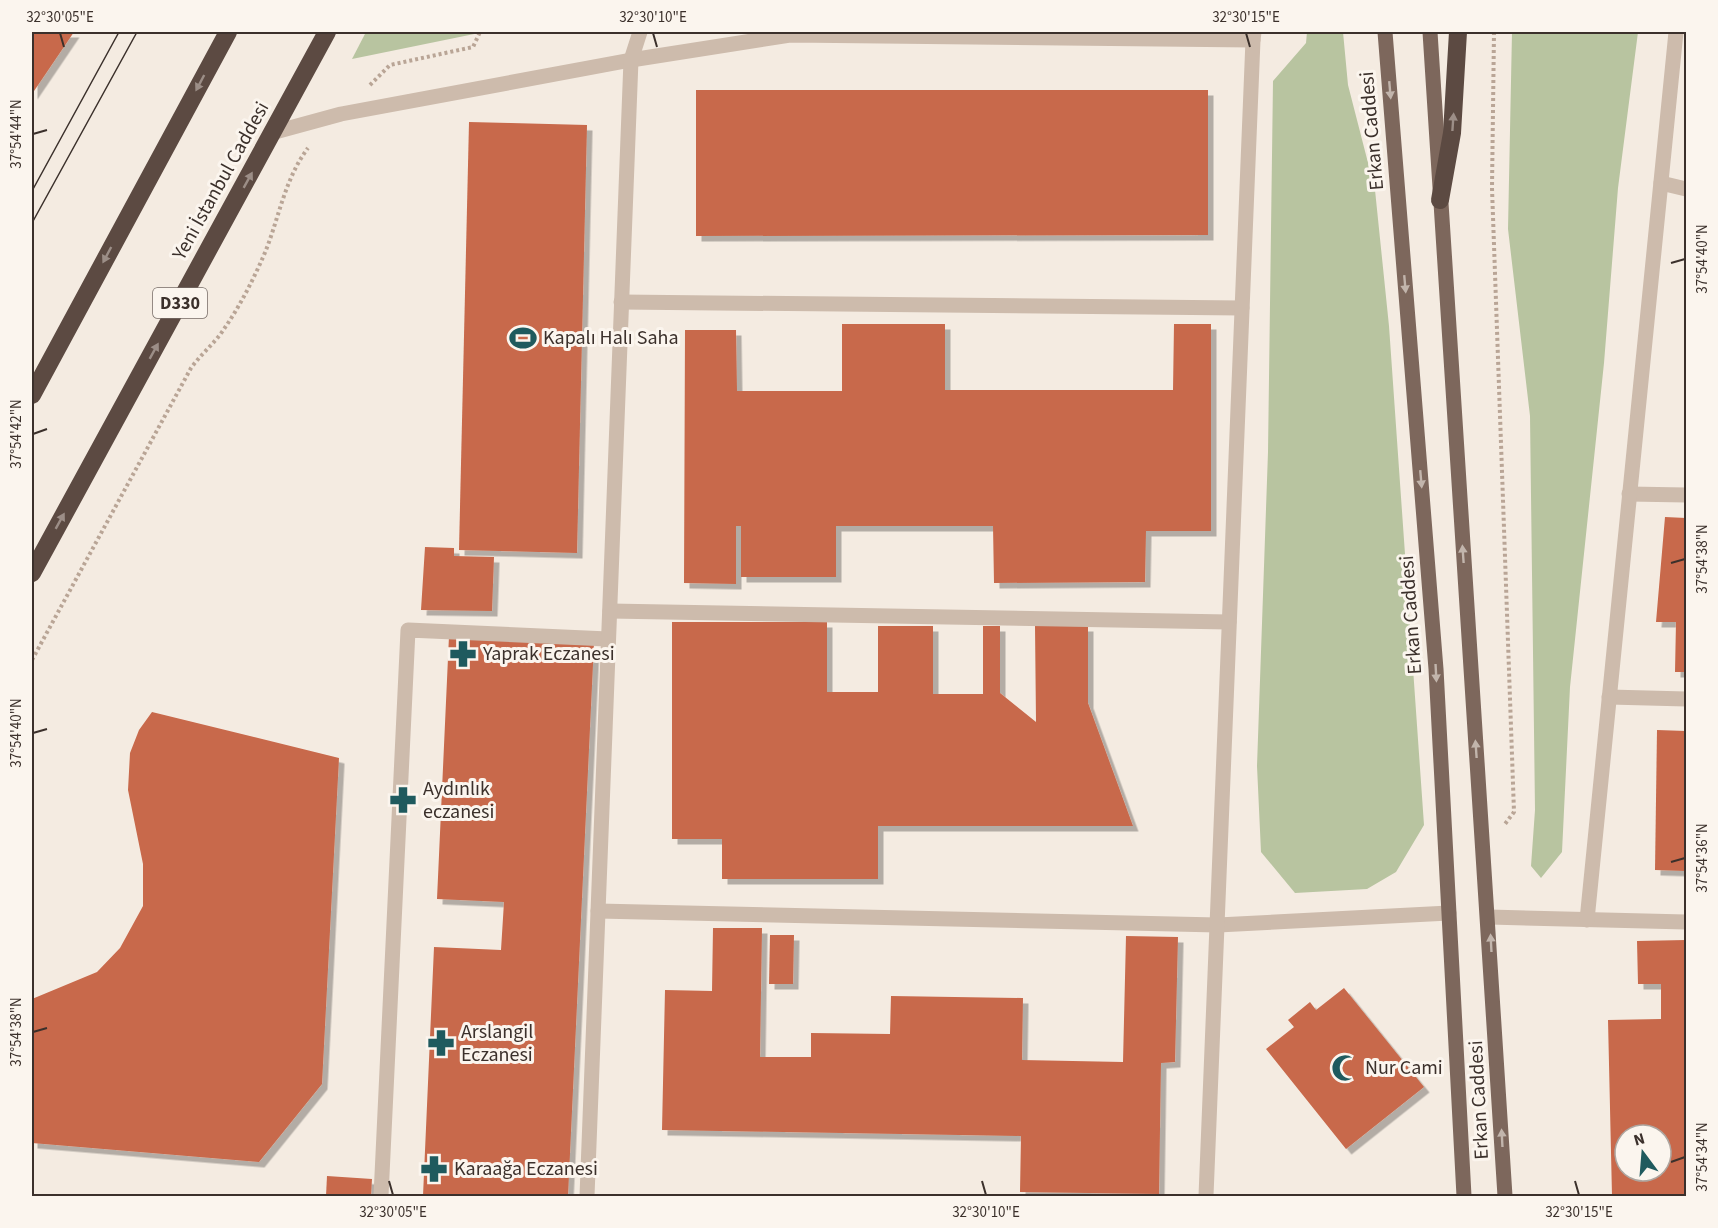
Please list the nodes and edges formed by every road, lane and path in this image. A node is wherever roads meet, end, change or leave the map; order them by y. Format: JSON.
{"nodes":[{"id":1,"x":228,"y":32,"type":"edge"},
{"id":2,"x":327,"y":32,"type":"edge"},
{"id":3,"x":480,"y":32,"type":"edge"},
{"id":4,"x":640,"y":32,"type":"edge"},
{"id":5,"x":1385,"y":32,"type":"edge"},
{"id":6,"x":1430,"y":32,"type":"edge"},
{"id":7,"x":1458,"y":32,"type":"edge"},
{"id":8,"x":1494,"y":32,"type":"edge"},
{"id":9,"x":1676,"y":32,"type":"edge"},
{"id":10,"x":1253,"y":36,"type":"edge"},
{"id":11,"x":631,"y":60,"type":"junction"},
{"id":12,"x":341,"y":114,"type":"junction"},
{"id":13,"x":275,"y":132,"type":"junction"},
{"id":14,"x":1661,"y":183,"type":"junction"},
{"id":15,"x":1686,"y":189,"type":"edge"},
{"id":16,"x":1440,"y":200,"type":"junction"},
{"id":17,"x":621,"y":302,"type":"junction"},
{"id":18,"x":1242,"y":308,"type":"junction"},
{"id":19,"x":32,"y":395,"type":"edge"},
{"id":20,"x":1629,"y":494,"type":"junction"},
{"id":21,"x":1686,"y":495,"type":"edge"},
{"id":22,"x":32,"y":573,"type":"edge"},
{"id":23,"x":610,"y":611,"type":"junction"},
{"id":24,"x":1229,"y":622,"type":"junction"},
{"id":25,"x":608,"y":639,"type":"junction"},
{"id":26,"x":32,"y":660,"type":"edge"},
{"id":27,"x":1609,"y":697,"type":"junction"},
{"id":28,"x":1686,"y":699,"type":"edge"},
{"id":29,"x":1484,"y":851,"type":"junction"},
{"id":30,"x":598,"y":911,"type":"junction"},
{"id":31,"x":1449,"y":913,"type":"junction"},
{"id":32,"x":1489,"y":917,"type":"junction"},
{"id":33,"x":1587,"y":920,"type":"junction"},
{"id":34,"x":1686,"y":922,"type":"edge"},
{"id":35,"x":1218,"y":925,"type":"junction"},
{"id":36,"x":381,"y":1197,"type":"edge"},
{"id":37,"x":587,"y":1197,"type":"edge"},
{"id":38,"x":1206,"y":1197,"type":"edge"},
{"id":39,"x":1464,"y":1197,"type":"edge"},
{"id":40,"x":1505,"y":1197,"type":"edge"}],
"edges":[{"from":1,"to":19,"type":"highway","one_way":true},
{"from":2,"to":13,"type":"highway","name":"Yeni İstanbul Caddesi","number":"D330"},
{"from":3,"to":12,"type":"path"},
{"from":4,"to":11,"type":"street"},
{"from":5,"to":31,"type":"main road","name":"Erkan Caddesi","one_way":true},
{"from":6,"to":16,"type":"main road","name":"Erkan Caddesi"},
{"from":16,"to":7,"type":"highway","one_way":true},
{"from":8,"to":29,"type":"path"},
{"from":9,"to":14,"type":"street"},
{"from":10,"to":11,"type":"street"},
{"from":10,"to":18,"type":"street"},
{"from":11,"to":12,"type":"street"},
{"from":11,"to":17,"type":"street"},
{"from":12,"to":13,"type":"street"},
{"from":12,"to":26,"type":"path"},
{"from":22,"to":13,"type":"highway","name":"Yeni İstanbul Caddesi","number":"D330","one_way":true},
{"from":14,"to":15,"type":"street"},
{"from":14,"to":20,"type":"street"},
{"from":29,"to":16,"type":"main road","name":"Erkan Caddesi","one_way":true},
{"from":17,"to":18,"type":"street"},
{"from":17,"to":23,"type":"street"},
{"from":18,"to":24,"type":"street"},
{"from":20,"to":21,"type":"street"},
{"from":20,"to":27,"type":"street"},
{"from":23,"to":24,"type":"street"},
{"from":23,"to":25,"type":"street"},
{"from":24,"to":35,"type":"street"},
{"from":25,"to":30,"type":"street"},
{"from":25,"to":36,"type":"street"},
{"from":27,"to":28,"type":"street"},
{"from":27,"to":33,"type":"street"},
{"from":29,"to":32,"type":"main road","name":"Erkan Caddesi"},
{"from":30,"to":35,"type":"street"},
{"from":30,"to":37,"type":"street"},
{"from":31,"to":35,"type":"street"},
{"from":31,"to":39,"type":"main road","name":"Erkan Caddesi"},
{"from":32,"to":33,"type":"street"},
{"from":40,"to":32,"type":"main road","name":"Erkan Caddesi","one_way":true},
{"from":33,"to":34,"type":"street"},
{"from":35,"to":38,"type":"street"}]}
